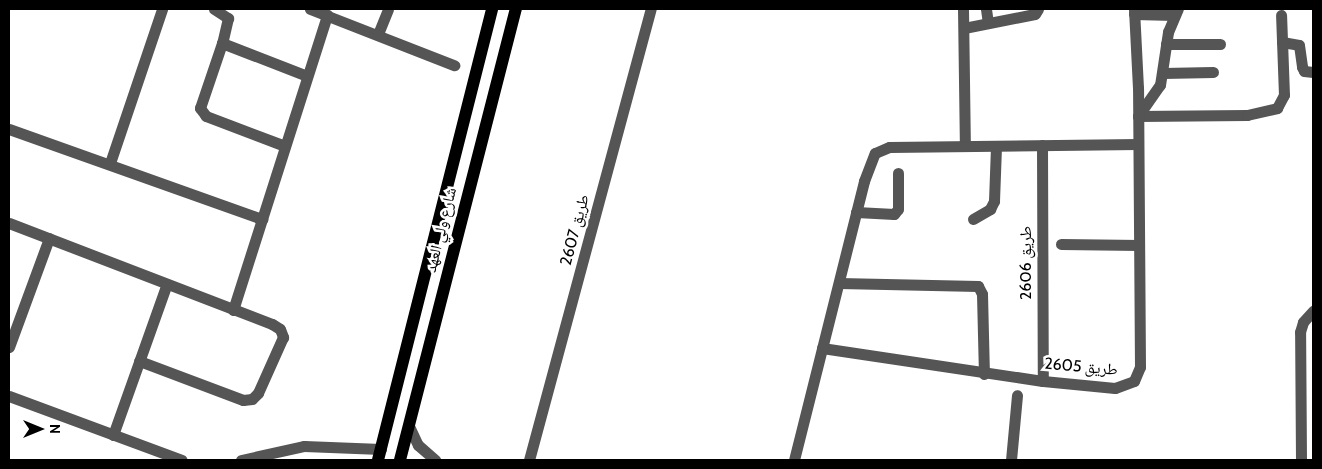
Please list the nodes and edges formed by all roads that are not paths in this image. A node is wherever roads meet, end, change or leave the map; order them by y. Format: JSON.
{"nodes":[{"id":1,"x":162,"y":9,"type":"edge"},
{"id":2,"x":214,"y":9,"type":"edge"},
{"id":3,"x":310,"y":9,"type":"edge"},
{"id":4,"x":388,"y":9,"type":"edge"},
{"id":5,"x":492,"y":9,"type":"edge"},
{"id":6,"x":516,"y":9,"type":"edge"},
{"id":7,"x":651,"y":9,"type":"edge"},
{"id":8,"x":963,"y":9,"type":"edge"},
{"id":9,"x":986,"y":9,"type":"edge"},
{"id":10,"x":1038,"y":9,"type":"edge"},
{"id":11,"x":1134,"y":11,"type":"edge"},
{"id":12,"x":1176,"y":12,"type":"edge"},
{"id":13,"x":327,"y":15,"type":"junction"},
{"id":14,"x":1281,"y":16,"type":"dead end"},
{"id":15,"x":988,"y":23,"type":"junction"},
{"id":16,"x":964,"y":28,"type":"junction"},
{"id":17,"x":378,"y":34,"type":"junction"},
{"id":18,"x":1282,"y":42,"type":"junction"},
{"id":19,"x":222,"y":43,"type":"junction"},
{"id":20,"x":1166,"y":44,"type":"junction"},
{"id":21,"x":1220,"y":44,"type":"dead end"},
{"id":22,"x":454,"y":66,"type":"dead end"},
{"id":23,"x":1213,"y":72,"type":"dead end"},
{"id":24,"x":1313,"y":72,"type":"edge"},
{"id":25,"x":1163,"y":73,"type":"junction"},
{"id":26,"x":307,"y":76,"type":"junction"},
{"id":27,"x":1138,"y":116,"type":"junction"},
{"id":28,"x":9,"y":129,"type":"edge"},
{"id":29,"x":1138,"y":144,"type":"junction"},
{"id":30,"x":1042,"y":145,"type":"junction"},
{"id":31,"x":285,"y":146,"type":"junction"},
{"id":32,"x":966,"y":146,"type":"junction"},
{"id":33,"x":996,"y":146,"type":"junction"},
{"id":34,"x":110,"y":163,"type":"junction"},
{"id":35,"x":898,"y":173,"type":"dead end"},
{"id":36,"x":856,"y":212,"type":"junction"},
{"id":37,"x":262,"y":219,"type":"junction"},
{"id":38,"x":974,"y":219,"type":"dead end"},
{"id":39,"x":9,"y":223,"type":"edge"},
{"id":40,"x":48,"y":238,"type":"junction"},
{"id":41,"x":1061,"y":244,"type":"dead end"},
{"id":42,"x":1139,"y":245,"type":"junction"},
{"id":43,"x":839,"y":283,"type":"junction"},
{"id":44,"x":166,"y":286,"type":"junction"},
{"id":45,"x":233,"y":310,"type":"junction"},
{"id":46,"x":1313,"y":311,"type":"edge"},
{"id":47,"x":9,"y":347,"type":"edge"},
{"id":48,"x":822,"y":348,"type":"junction"},
{"id":49,"x":139,"y":362,"type":"junction"},
{"id":50,"x":984,"y":374,"type":"junction"},
{"id":51,"x":1043,"y":381,"type":"junction"},
{"id":52,"x":1017,"y":395,"type":"dead end"},
{"id":53,"x":9,"y":396,"type":"edge"},
{"id":54,"x":409,"y":426,"type":"junction"},
{"id":55,"x":113,"y":435,"type":"junction"},
{"id":56,"x":380,"y":455,"type":"edge"},
{"id":57,"x":401,"y":457,"type":"edge"},
{"id":58,"x":182,"y":460,"type":"edge"},
{"id":59,"x":241,"y":460,"type":"edge"},
{"id":60,"x":435,"y":460,"type":"edge"},
{"id":61,"x":529,"y":460,"type":"edge"},
{"id":62,"x":794,"y":460,"type":"edge"},
{"id":63,"x":1011,"y":460,"type":"edge"},
{"id":64,"x":1301,"y":460,"type":"edge"}],
"edges":[{"from":1,"to":34,"type":"street"},
{"from":2,"to":19,"type":"street"},
{"from":3,"to":13,"type":"street"},
{"from":4,"to":17,"type":"street"},
{"from":5,"to":56,"type":"main road","name":"شارع ولي العهد"},
{"from":6,"to":54,"type":"main road","name":"شارع ولي العهد"},
{"from":7,"to":61,"type":"street","name":"طريق 2607"},
{"from":8,"to":16,"type":"street"},
{"from":9,"to":15,"type":"street"},
{"from":10,"to":15,"type":"street"},
{"from":11,"to":12,"type":"street"},
{"from":11,"to":27,"type":"street","name":"طريق 2605"},
{"from":12,"to":20,"type":"street"},
{"from":13,"to":17,"type":"street"},
{"from":13,"to":26,"type":"street"},
{"from":14,"to":18,"type":"street"},
{"from":15,"to":16,"type":"street"},
{"from":16,"to":32,"type":"street"},
{"from":17,"to":22,"type":"street"},
{"from":18,"to":24,"type":"street"},
{"from":18,"to":27,"type":"street"},
{"from":19,"to":26,"type":"street"},
{"from":19,"to":31,"type":"street"},
{"from":20,"to":21,"type":"street"},
{"from":20,"to":25,"type":"street"},
{"from":23,"to":25,"type":"street"},
{"from":25,"to":27,"type":"street"},
{"from":26,"to":31,"type":"street"},
{"from":27,"to":29,"type":"street","name":"طريق 2605"},
{"from":28,"to":34,"type":"street"},
{"from":29,"to":30,"type":"street"},
{"from":29,"to":42,"type":"street","name":"طريق 2605"},
{"from":30,"to":33,"type":"street"},
{"from":30,"to":51,"type":"street","name":"طريق 2606"},
{"from":31,"to":37,"type":"street"},
{"from":32,"to":33,"type":"street"},
{"from":32,"to":36,"type":"street"},
{"from":33,"to":38,"type":"street"},
{"from":34,"to":37,"type":"street"},
{"from":35,"to":36,"type":"street"},
{"from":36,"to":43,"type":"street"},
{"from":37,"to":45,"type":"street"},
{"from":39,"to":40,"type":"street"},
{"from":40,"to":44,"type":"street"},
{"from":40,"to":47,"type":"street"},
{"from":41,"to":42,"type":"street"},
{"from":42,"to":51,"type":"street","name":"طريق 2605"},
{"from":43,"to":48,"type":"street"},
{"from":43,"to":50,"type":"street"},
{"from":44,"to":45,"type":"street"},
{"from":44,"to":49,"type":"street"},
{"from":45,"to":49,"type":"street"},
{"from":46,"to":64,"type":"street"},
{"from":48,"to":50,"type":"street","name":"طريق 2605"},
{"from":48,"to":62,"type":"street"},
{"from":49,"to":55,"type":"street"},
{"from":50,"to":51,"type":"street","name":"طريق 2605"},
{"from":52,"to":63,"type":"street"},
{"from":53,"to":55,"type":"street"},
{"from":54,"to":57,"type":"main road","name":"شارع ولي العهد"},
{"from":54,"to":60,"type":"street"},
{"from":55,"to":58,"type":"street"},
{"from":56,"to":57,"type":"main road"},
{"from":56,"to":59,"type":"street"}]}
